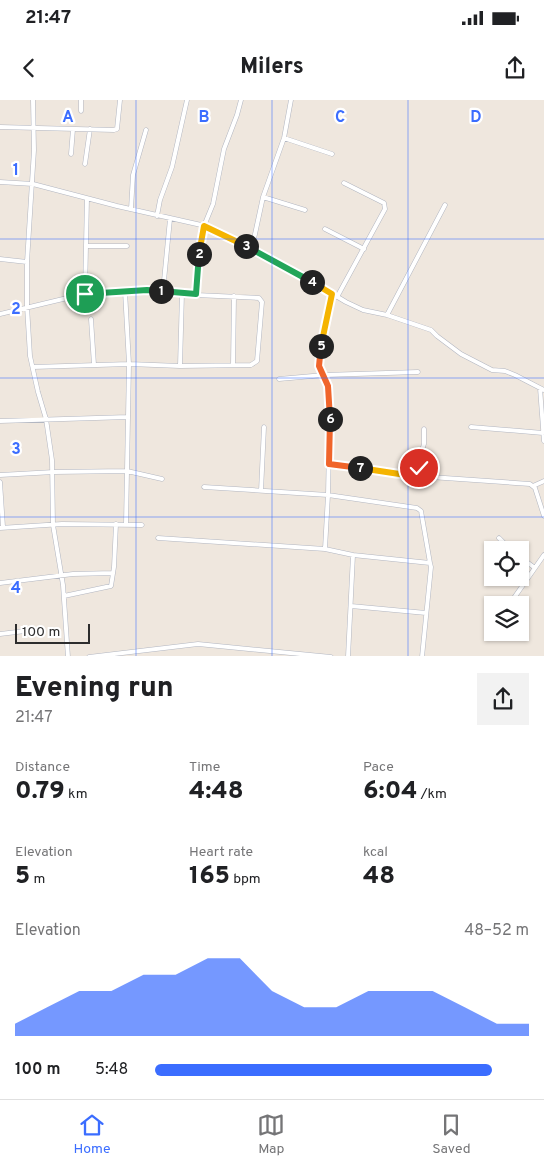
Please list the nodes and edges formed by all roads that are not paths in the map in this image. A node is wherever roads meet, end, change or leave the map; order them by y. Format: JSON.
{"nodes":[{"id":1,"x":33,"y":100,"type":"edge"},
{"id":2,"x":82,"y":100,"type":"edge"},
{"id":3,"x":120,"y":100,"type":"edge"},
{"id":4,"x":187,"y":100,"type":"edge"},
{"id":5,"x":240,"y":100,"type":"edge"},
{"id":6,"x":291,"y":100,"type":"edge"},
{"id":7,"x":81,"y":111,"type":"dead end"},
{"id":8,"x":0,"y":127,"type":"edge"},
{"id":9,"x":34,"y":128,"type":"junction"},
{"id":10,"x":73,"y":129,"type":"junction"},
{"id":11,"x":90,"y":129,"type":"junction"},
{"id":12,"x":146,"y":130,"type":"dead end"},
{"id":13,"x":284,"y":138,"type":"junction"},
{"id":14,"x":71,"y":154,"type":"dead end"},
{"id":15,"x":332,"y":154,"type":"dead end"},
{"id":16,"x":85,"y":164,"type":"dead end"},
{"id":17,"x":0,"y":182,"type":"edge"},
{"id":18,"x":344,"y":183,"type":"dead end"},
{"id":19,"x":32,"y":184,"type":"junction"},
{"id":20,"x":263,"y":197,"type":"junction"},
{"id":21,"x":87,"y":198,"type":"junction"},
{"id":22,"x":445,"y":205,"type":"dead end"},
{"id":23,"x":131,"y":209,"type":"junction"},
{"id":24,"x":305,"y":210,"type":"dead end"},
{"id":25,"x":157,"y":216,"type":"junction"},
{"id":26,"x":170,"y":219,"type":"junction"},
{"id":27,"x":204,"y":226,"type":"junction"},
{"id":28,"x":325,"y":229,"type":"dead end"},
{"id":29,"x":87,"y":246,"type":"junction"},
{"id":30,"x":127,"y":246,"type":"dead end"},
{"id":31,"x":252,"y":248,"type":"junction"},
{"id":32,"x":364,"y":249,"type":"junction"},
{"id":33,"x":0,"y":259,"type":"edge"},
{"id":34,"x":27,"y":262,"type":"junction"},
{"id":35,"x":125,"y":291,"type":"junction"},
{"id":36,"x":163,"y":292,"type":"junction"},
{"id":37,"x":182,"y":293,"type":"junction"},
{"id":38,"x":85,"y":294,"type":"junction"},
{"id":39,"x":196,"y":294,"type":"junction"},
{"id":40,"x":332,"y":294,"type":"junction"},
{"id":41,"x":234,"y":296,"type":"junction"},
{"id":42,"x":337,"y":297,"type":"junction"},
{"id":43,"x":27,"y":306,"type":"junction"},
{"id":44,"x":0,"y":314,"type":"edge"},
{"id":45,"x":388,"y":315,"type":"junction"},
{"id":46,"x":90,"y":319,"type":"dead end"},
{"id":47,"x":129,"y":364,"type":"junction"},
{"id":48,"x":94,"y":365,"type":"junction"},
{"id":49,"x":180,"y":366,"type":"junction"},
{"id":50,"x":233,"y":366,"type":"junction"},
{"id":51,"x":33,"y":367,"type":"junction"},
{"id":52,"x":418,"y":372,"type":"dead end"},
{"id":53,"x":324,"y":375,"type":"junction"},
{"id":54,"x":279,"y":379,"type":"dead end"},
{"id":55,"x":542,"y":389,"type":"edge"},
{"id":56,"x":128,"y":417,"type":"junction"},
{"id":57,"x":46,"y":419,"type":"junction"},
{"id":58,"x":0,"y":421,"type":"edge"},
{"id":59,"x":264,"y":426,"type":"dead end"},
{"id":60,"x":470,"y":427,"type":"dead end"},
{"id":61,"x":424,"y":430,"type":"dead end"},
{"id":62,"x":543,"y":433,"type":"edge"},
{"id":63,"x":544,"y":441,"type":"edge"},
{"id":64,"x":329,"y":464,"type":"junction"},
{"id":65,"x":128,"y":471,"type":"junction"},
{"id":66,"x":54,"y":472,"type":"junction"},
{"id":67,"x":0,"y":475,"type":"edge"},
{"id":68,"x":419,"y":477,"type":"junction"},
{"id":69,"x":162,"y":478,"type":"dead end"},
{"id":70,"x":544,"y":481,"type":"edge"},
{"id":71,"x":0,"y":482,"type":"edge"},
{"id":72,"x":533,"y":486,"type":"junction"},
{"id":73,"x":204,"y":487,"type":"dead end"},
{"id":74,"x":261,"y":491,"type":"junction"},
{"id":75,"x":328,"y":495,"type":"junction"},
{"id":76,"x":544,"y":516,"type":"edge"},
{"id":77,"x":116,"y":524,"type":"junction"},
{"id":78,"x":126,"y":524,"type":"junction"},
{"id":79,"x":54,"y":525,"type":"junction"},
{"id":80,"x":142,"y":525,"type":"dead end"},
{"id":81,"x":1,"y":528,"type":"edge"},
{"id":82,"x":158,"y":538,"type":"dead end"},
{"id":83,"x":499,"y":538,"type":"dead end"},
{"id":84,"x":502,"y":541,"type":"edge"},
{"id":85,"x":325,"y":549,"type":"junction"},
{"id":86,"x":353,"y":555,"type":"junction"},
{"id":87,"x":544,"y":555,"type":"edge"},
{"id":88,"x":430,"y":563,"type":"junction"},
{"id":89,"x":529,"y":563,"type":"edge"},
{"id":90,"x":535,"y":568,"type":"junction"},
{"id":91,"x":113,"y":573,"type":"junction"},
{"id":92,"x":61,"y":576,"type":"junction"},
{"id":93,"x":0,"y":583,"type":"edge"},
{"id":94,"x":64,"y":596,"type":"junction"},
{"id":95,"x":515,"y":596,"type":"edge"},
{"id":96,"x":351,"y":606,"type":"junction"},
{"id":97,"x":426,"y":613,"type":"junction"},
{"id":98,"x":24,"y":631,"type":"dead end"},
{"id":99,"x":0,"y":634,"type":"edge"},
{"id":100,"x":270,"y":650,"type":"junction"},
{"id":101,"x":68,"y":656,"type":"edge"},
{"id":102,"x":89,"y":656,"type":"edge"},
{"id":103,"x":269,"y":656,"type":"edge"},
{"id":104,"x":331,"y":656,"type":"edge"},
{"id":105,"x":348,"y":656,"type":"edge"},
{"id":106,"x":422,"y":656,"type":"edge"}],
"edges":[{"from":1,"to":9,"type":"street"},
{"from":2,"to":7,"type":"street"},
{"from":3,"to":11,"type":"street"},
{"from":4,"to":25,"type":"street"},
{"from":5,"to":27,"type":"street"},
{"from":6,"to":13,"type":"street"},
{"from":8,"to":9,"type":"street"},
{"from":9,"to":10,"type":"street"},
{"from":9,"to":19,"type":"street"},
{"from":10,"to":11,"type":"street"},
{"from":10,"to":14,"type":"street"},
{"from":11,"to":16,"type":"street"},
{"from":12,"to":23,"type":"street"},
{"from":13,"to":15,"type":"street"},
{"from":13,"to":20,"type":"street"},
{"from":17,"to":19,"type":"street"},
{"from":18,"to":32,"type":"street"},
{"from":19,"to":21,"type":"street"},
{"from":19,"to":34,"type":"street"},
{"from":20,"to":24,"type":"street"},
{"from":20,"to":31,"type":"street"},
{"from":21,"to":23,"type":"street"},
{"from":21,"to":29,"type":"street"},
{"from":22,"to":45,"type":"street"},
{"from":23,"to":25,"type":"street"},
{"from":25,"to":26,"type":"street"},
{"from":26,"to":27,"type":"street"},
{"from":26,"to":36,"type":"street"},
{"from":27,"to":31,"type":"street"},
{"from":27,"to":39,"type":"street"},
{"from":28,"to":32,"type":"street"},
{"from":29,"to":30,"type":"street"},
{"from":29,"to":38,"type":"street"},
{"from":31,"to":40,"type":"street"},
{"from":32,"to":42,"type":"street"},
{"from":33,"to":34,"type":"street"},
{"from":34,"to":43,"type":"street"},
{"from":35,"to":36,"type":"street"},
{"from":35,"to":38,"type":"street"},
{"from":35,"to":47,"type":"street"},
{"from":36,"to":37,"type":"street"},
{"from":37,"to":39,"type":"street"},
{"from":37,"to":49,"type":"street"},
{"from":38,"to":43,"type":"street"},
{"from":39,"to":41,"type":"street"},
{"from":40,"to":42,"type":"street"},
{"from":40,"to":53,"type":"street"},
{"from":41,"to":50,"type":"street"},
{"from":41,"to":50,"type":"street"},
{"from":42,"to":45,"type":"street"},
{"from":43,"to":44,"type":"street"},
{"from":43,"to":51,"type":"street"},
{"from":45,"to":55,"type":"street"},
{"from":46,"to":48,"type":"street"},
{"from":47,"to":48,"type":"street"},
{"from":47,"to":49,"type":"street"},
{"from":47,"to":56,"type":"street"},
{"from":48,"to":51,"type":"street"},
{"from":49,"to":50,"type":"street"},
{"from":51,"to":57,"type":"street"},
{"from":52,"to":53,"type":"street"},
{"from":53,"to":54,"type":"street"},
{"from":53,"to":64,"type":"street"},
{"from":55,"to":62,"type":"street"},
{"from":56,"to":57,"type":"street"},
{"from":56,"to":65,"type":"street"},
{"from":57,"to":58,"type":"street"},
{"from":57,"to":66,"type":"street"},
{"from":59,"to":74,"type":"street"},
{"from":60,"to":62,"type":"street"},
{"from":61,"to":68,"type":"street"},
{"from":62,"to":63,"type":"street"},
{"from":64,"to":68,"type":"street"},
{"from":64,"to":75,"type":"street"},
{"from":65,"to":66,"type":"street"},
{"from":65,"to":69,"type":"street"},
{"from":65,"to":78,"type":"street"},
{"from":66,"to":67,"type":"street"},
{"from":66,"to":79,"type":"street"},
{"from":68,"to":72,"type":"street"},
{"from":70,"to":72,"type":"street"},
{"from":71,"to":81,"type":"street"},
{"from":72,"to":76,"type":"street"},
{"from":73,"to":74,"type":"street"},
{"from":74,"to":75,"type":"street"},
{"from":75,"to":85,"type":"street"},
{"from":75,"to":88,"type":"street"},
{"from":77,"to":78,"type":"street"},
{"from":77,"to":79,"type":"street"},
{"from":77,"to":91,"type":"street"},
{"from":78,"to":80,"type":"street"},
{"from":79,"to":81,"type":"street"},
{"from":79,"to":92,"type":"street"},
{"from":82,"to":85,"type":"street"},
{"from":83,"to":84,"type":"street"},
{"from":85,"to":86,"type":"street"},
{"from":86,"to":88,"type":"street"},
{"from":86,"to":96,"type":"street"},
{"from":87,"to":90,"type":"street"},
{"from":88,"to":97,"type":"street"},
{"from":89,"to":90,"type":"street"},
{"from":90,"to":95,"type":"street"},
{"from":91,"to":92,"type":"street"},
{"from":91,"to":94,"type":"street"},
{"from":92,"to":93,"type":"street"},
{"from":92,"to":94,"type":"street"},
{"from":94,"to":101,"type":"street"},
{"from":96,"to":97,"type":"street"},
{"from":96,"to":105,"type":"street"},
{"from":97,"to":106,"type":"street"},
{"from":98,"to":99,"type":"street"},
{"from":100,"to":102,"type":"street"},
{"from":100,"to":103,"type":"street"},
{"from":100,"to":104,"type":"street"}]}
